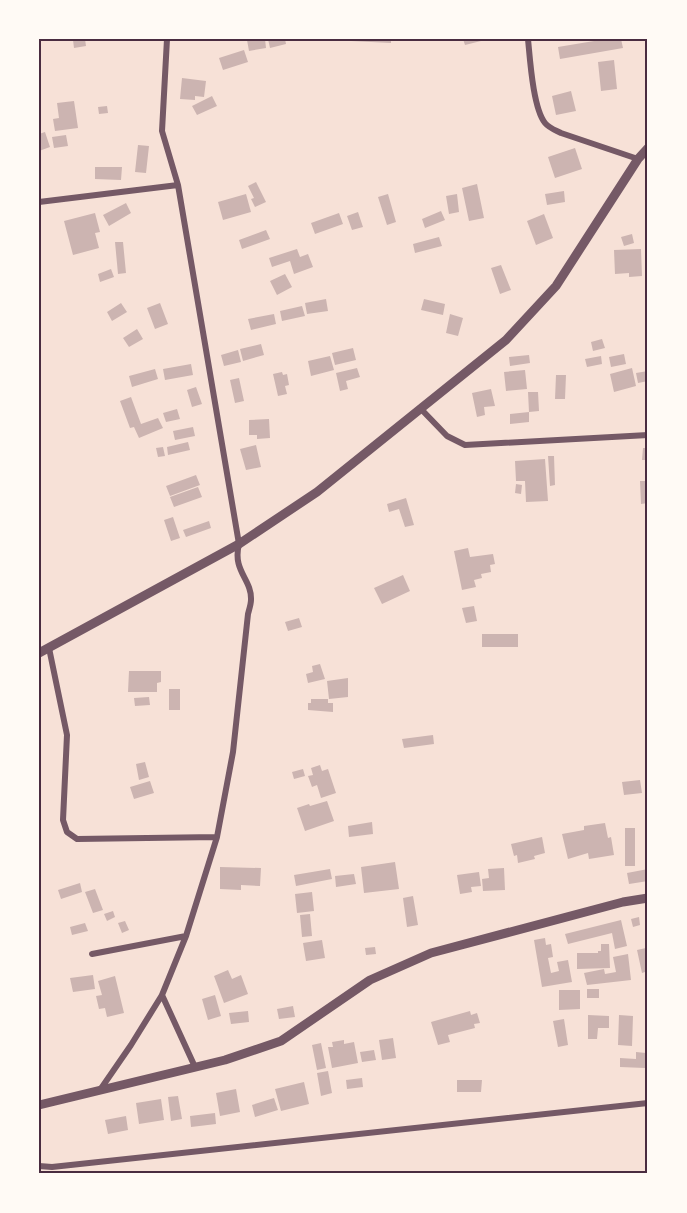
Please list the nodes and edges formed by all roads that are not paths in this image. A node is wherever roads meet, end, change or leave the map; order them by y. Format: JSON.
{"nodes":[{"id":1,"x":167,"y":39,"type":"edge"},
{"id":2,"x":528,"y":39,"type":"edge"},
{"id":3,"x":648,"y":148,"type":"edge"},
{"id":4,"x":638,"y":159,"type":"junction"},
{"id":5,"x":178,"y":185,"type":"junction"},
{"id":6,"x":39,"y":202,"type":"edge"},
{"id":7,"x":420,"y":407,"type":"junction"},
{"id":8,"x":648,"y":435,"type":"edge"},
{"id":9,"x":239,"y":544,"type":"junction"},
{"id":10,"x":50,"y":648,"type":"junction"},
{"id":11,"x":39,"y":653,"type":"edge"},
{"id":12,"x":217,"y":837,"type":"junction"},
{"id":13,"x":648,"y":898,"type":"edge"},
{"id":14,"x":186,"y":936,"type":"junction"},
{"id":15,"x":92,"y":954,"type":"dead end"},
{"id":16,"x":162,"y":995,"type":"junction"},
{"id":17,"x":195,"y":1067,"type":"junction"},
{"id":18,"x":100,"y":1090,"type":"junction"},
{"id":19,"x":648,"y":1103,"type":"edge"},
{"id":20,"x":39,"y":1105,"type":"edge"},
{"id":21,"x":39,"y":1166,"type":"edge"}],
"edges":[{"from":1,"to":5,"type":"street"},
{"from":2,"to":4,"type":"street"},
{"from":3,"to":4,"type":"street"},
{"from":4,"to":7,"type":"street"},
{"from":5,"to":6,"type":"street"},
{"from":5,"to":9,"type":"street"},
{"from":7,"to":8,"type":"street"},
{"from":7,"to":9,"type":"street"},
{"from":9,"to":10,"type":"street"},
{"from":9,"to":12,"type":"street"},
{"from":10,"to":11,"type":"street"},
{"from":10,"to":12,"type":"street"},
{"from":12,"to":14,"type":"street"},
{"from":13,"to":17,"type":"street"},
{"from":14,"to":15,"type":"street"},
{"from":14,"to":16,"type":"street"},
{"from":16,"to":17,"type":"street"},
{"from":16,"to":18,"type":"street"},
{"from":17,"to":18,"type":"street"},
{"from":18,"to":20,"type":"street"},
{"from":19,"to":21,"type":"street"}]}
